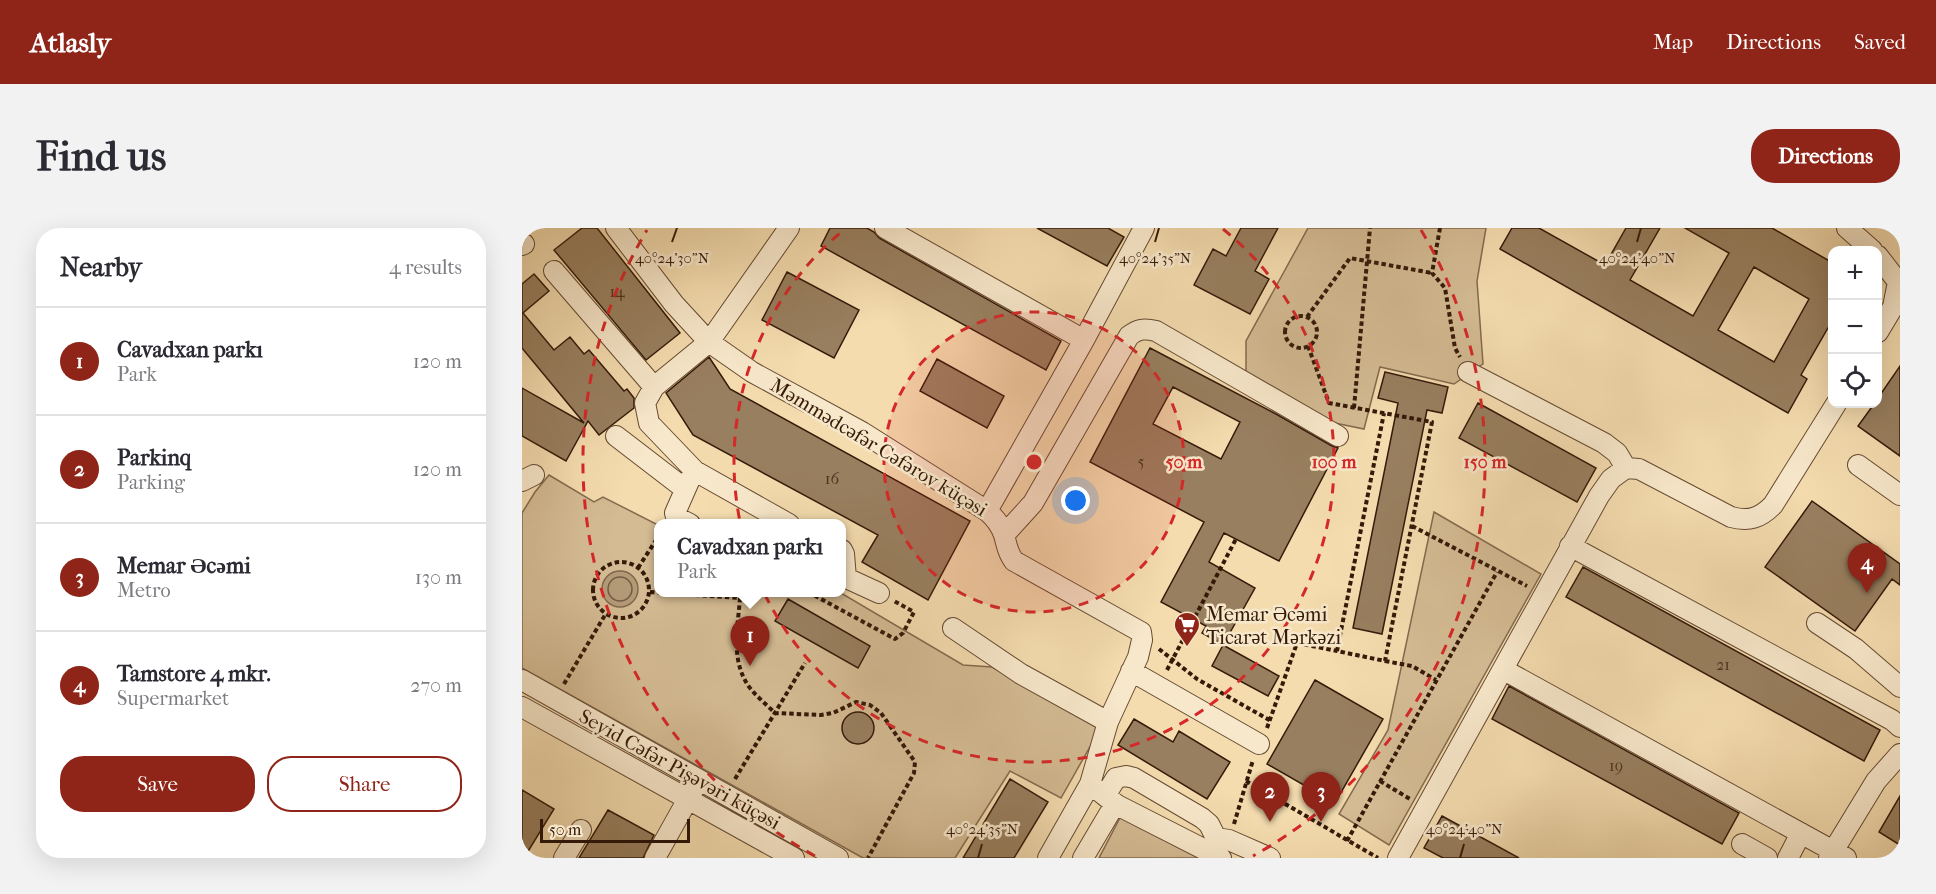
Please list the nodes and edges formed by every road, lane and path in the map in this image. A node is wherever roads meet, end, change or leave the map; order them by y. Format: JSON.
{"nodes":[{"id":1,"x":616,"y":228,"type":"edge"},
{"id":2,"x":789,"y":228,"type":"edge"},
{"id":3,"x":885,"y":228,"type":"edge"},
{"id":4,"x":1144,"y":228,"type":"edge"},
{"id":5,"x":1370,"y":228,"type":"edge"},
{"id":6,"x":1440,"y":228,"type":"edge"},
{"id":7,"x":1847,"y":228,"type":"edge"},
{"id":8,"x":1867,"y":246,"type":"edge"},
{"id":9,"x":1882,"y":260,"type":"edge"},
{"id":10,"x":1367,"y":261,"type":"junction"},
{"id":11,"x":555,"y":271,"type":"dead end"},
{"id":12,"x":1432,"y":273,"type":"junction"},
{"id":13,"x":1899,"y":279,"type":"edge"},
{"id":14,"x":1307,"y":317,"type":"junction"},
{"id":15,"x":1882,"y":325,"type":"edge"},
{"id":16,"x":1084,"y":340,"type":"junction"},
{"id":17,"x":709,"y":342,"type":"junction"},
{"id":18,"x":1308,"y":346,"type":"junction"},
{"id":19,"x":1468,"y":372,"type":"joint"},
{"id":20,"x":654,"y":387,"type":"junction"},
{"id":21,"x":1354,"y":408,"type":"junction"},
{"id":22,"x":1834,"y":408,"type":"edge"},
{"id":23,"x":1384,"y":413,"type":"junction"},
{"id":24,"x":616,"y":436,"type":"dead end"},
{"id":25,"x":1338,"y":436,"type":"dead end"},
{"id":26,"x":1858,"y":465,"type":"dead end"},
{"id":27,"x":1626,"y":468,"type":"junction"},
{"id":28,"x":695,"y":471,"type":"junction"},
{"id":29,"x":685,"y":489,"type":"junction"},
{"id":30,"x":1900,"y":495,"type":"edge"},
{"id":31,"x":987,"y":511,"type":"junction"},
{"id":32,"x":680,"y":519,"type":"edge"},
{"id":33,"x":780,"y":519,"type":"edge"},
{"id":34,"x":1412,"y":526,"type":"junction"},
{"id":35,"x":1004,"y":535,"type":"junction"},
{"id":36,"x":1236,"y":539,"type":"dead end"},
{"id":37,"x":654,"y":543,"type":"edge"},
{"id":38,"x":1570,"y":546,"type":"junction"},
{"id":39,"x":638,"y":568,"type":"junction"},
{"id":40,"x":1497,"y":572,"type":"junction"},
{"id":41,"x":846,"y":578,"type":"edge"},
{"id":42,"x":650,"y":592,"type":"junction"},
{"id":43,"x":654,"y":592,"type":"edge"},
{"id":44,"x":879,"y":593,"type":"joint"},
{"id":45,"x":1544,"y":594,"type":"junction"},
{"id":46,"x":725,"y":597,"type":"edge"},
{"id":47,"x":745,"y":597,"type":"edge"},
{"id":48,"x":817,"y":597,"type":"edge"},
{"id":49,"x":740,"y":598,"type":"junction"},
{"id":50,"x":605,"y":615,"type":"junction"},
{"id":51,"x":1817,"y":623,"type":"dead end"},
{"id":52,"x":953,"y":628,"type":"dead end"},
{"id":53,"x":1143,"y":636,"type":"junction"},
{"id":54,"x":1337,"y":651,"type":"junction"},
{"id":55,"x":1172,"y":660,"type":"junction"},
{"id":56,"x":1385,"y":661,"type":"junction"},
{"id":57,"x":805,"y":663,"type":"dead end"},
{"id":58,"x":1504,"y":670,"type":"junction"},
{"id":59,"x":1131,"y":671,"type":"junction"},
{"id":60,"x":522,"y":680,"type":"edge"},
{"id":61,"x":1436,"y":681,"type":"junction"},
{"id":62,"x":1158,"y":686,"type":"junction"},
{"id":63,"x":1900,"y":687,"type":"edge"},
{"id":64,"x":556,"y":699,"type":"junction"},
{"id":65,"x":522,"y":707,"type":"edge"},
{"id":66,"x":775,"y":713,"type":"junction"},
{"id":67,"x":1271,"y":721,"type":"junction"},
{"id":68,"x":1108,"y":722,"type":"junction"},
{"id":69,"x":1900,"y":728,"type":"edge"},
{"id":70,"x":1259,"y":744,"type":"junction"},
{"id":71,"x":1900,"y":754,"type":"edge"},
{"id":72,"x":699,"y":780,"type":"junction"},
{"id":73,"x":1246,"y":781,"type":"junction"},
{"id":74,"x":1380,"y":781,"type":"junction"},
{"id":75,"x":726,"y":795,"type":"junction"},
{"id":76,"x":1104,"y":795,"type":"junction"},
{"id":77,"x":688,"y":799,"type":"junction"},
{"id":78,"x":1425,"y":808,"type":"junction"},
{"id":79,"x":581,"y":830,"type":"dead end"},
{"id":80,"x":1801,"y":832,"type":"junction"},
{"id":81,"x":1347,"y":841,"type":"junction"},
{"id":82,"x":1742,"y":844,"type":"dead end"},
{"id":83,"x":1219,"y":847,"type":"edge"},
{"id":84,"x":1836,"y":856,"type":"edge"},
{"id":85,"x":564,"y":858,"type":"edge"},
{"id":86,"x":655,"y":858,"type":"edge"},
{"id":87,"x":794,"y":858,"type":"edge"},
{"id":88,"x":838,"y":858,"type":"edge"},
{"id":89,"x":868,"y":858,"type":"edge"},
{"id":90,"x":1048,"y":858,"type":"edge"},
{"id":91,"x":1083,"y":858,"type":"edge"},
{"id":92,"x":1270,"y":858,"type":"edge"},
{"id":93,"x":1378,"y":858,"type":"edge"},
{"id":94,"x":1398,"y":858,"type":"edge"},
{"id":95,"x":1767,"y":858,"type":"edge"},
{"id":96,"x":1788,"y":858,"type":"edge"}],
"edges":[{"from":1,"to":17,"type":"street","name":"Məmmədcəfər Cəfərov küçəsi"},
{"from":2,"to":17,"type":"street"},
{"from":3,"to":16,"type":"street"},
{"from":4,"to":16,"type":"street"},
{"from":5,"to":10,"type":"path"},
{"from":6,"to":12,"type":"path"},
{"from":7,"to":8,"type":"street"},
{"from":9,"to":13,"type":"street"},
{"from":10,"to":12,"type":"path"},
{"from":10,"to":14,"type":"path"},
{"from":10,"to":21,"type":"path"},
{"from":11,"to":20,"type":"street"},
{"from":12,"to":19,"type":"path"},
{"from":13,"to":15,"type":"street"},
{"from":14,"to":18,"type":"path"},
{"from":14,"to":18,"type":"path"},
{"from":16,"to":31,"type":"street"},
{"from":17,"to":20,"type":"street"},
{"from":17,"to":31,"type":"street","name":"Məmmədcəfər Cəfərov küçəsi"},
{"from":18,"to":21,"type":"path"},
{"from":19,"to":27,"type":"street"},
{"from":20,"to":28,"type":"street"},
{"from":21,"to":23,"type":"path"},
{"from":22,"to":27,"type":"street"},
{"from":23,"to":34,"type":"path"},
{"from":23,"to":54,"type":"path"},
{"from":24,"to":29,"type":"street"},
{"from":25,"to":35,"type":"street"},
{"from":26,"to":30,"type":"street"},
{"from":27,"to":38,"type":"street"},
{"from":28,"to":29,"type":"street"},
{"from":28,"to":33,"type":"street"},
{"from":29,"to":32,"type":"street"},
{"from":31,"to":35,"type":"street","name":"Məmmədcəfər Cəfərov küçəsi"},
{"from":34,"to":40,"type":"path"},
{"from":34,"to":56,"type":"path"},
{"from":35,"to":53,"type":"street","name":"Məmmədcəfər Cəfərov küçəsi"},
{"from":36,"to":55,"type":"path"},
{"from":37,"to":39,"type":"path"},
{"from":38,"to":45,"type":"street"},
{"from":38,"to":69,"type":"street"},
{"from":39,"to":42,"type":"path"},
{"from":39,"to":50,"type":"path"},
{"from":40,"to":45,"type":"path"},
{"from":40,"to":61,"type":"path"},
{"from":41,"to":44,"type":"street"},
{"from":42,"to":43,"type":"path"},
{"from":42,"to":50,"type":"path"},
{"from":44,"to":48,"type":"path"},
{"from":45,"to":58,"type":"street"},
{"from":46,"to":49,"type":"path"},
{"from":47,"to":49,"type":"path"},
{"from":49,"to":66,"type":"path"},
{"from":50,"to":64,"type":"path"},
{"from":51,"to":63,"type":"street"},
{"from":52,"to":68,"type":"street"},
{"from":53,"to":55,"type":"path"},
{"from":53,"to":59,"type":"street"},
{"from":54,"to":56,"type":"path"},
{"from":54,"to":67,"type":"path"},
{"from":55,"to":62,"type":"path"},
{"from":55,"to":67,"type":"path"},
{"from":56,"to":61,"type":"path"},
{"from":57,"to":66,"type":"path"},
{"from":58,"to":78,"type":"street"},
{"from":58,"to":80,"type":"street"},
{"from":59,"to":62,"type":"street"},
{"from":59,"to":68,"type":"street"},
{"from":60,"to":64,"type":"street","name":"Seyid Cəfər Pişəvəri küçəsi"},
{"from":61,"to":74,"type":"path"},
{"from":62,"to":70,"type":"street"},
{"from":64,"to":72,"type":"street","name":"Seyid Cəfər Pişəvəri küçəsi"},
{"from":65,"to":77,"type":"street","name":"Seyid Cəfər Pişəvəri küçəsi"},
{"from":66,"to":75,"type":"path"},
{"from":66,"to":89,"type":"path"},
{"from":67,"to":70,"type":"path"},
{"from":68,"to":76,"type":"street"},
{"from":70,"to":73,"type":"path"},
{"from":71,"to":84,"type":"street"},
{"from":72,"to":75,"type":"street","name":"Seyid Cəfər Pişəvəri küçəsi"},
{"from":72,"to":77,"type":"street"},
{"from":73,"to":81,"type":"path"},
{"from":73,"to":83,"type":"path"},
{"from":74,"to":78,"type":"path"},
{"from":74,"to":81,"type":"path"},
{"from":75,"to":88,"type":"street","name":"Seyid Cəfər Pişəvəri küçəsi"},
{"from":76,"to":83,"type":"street"},
{"from":76,"to":83,"type":"street"},
{"from":76,"to":90,"type":"street"},
{"from":76,"to":91,"type":"street"},
{"from":77,"to":86,"type":"street"},
{"from":77,"to":87,"type":"street","name":"Seyid Cəfər Pişəvəri küçəsi"},
{"from":78,"to":94,"type":"street"},
{"from":79,"to":85,"type":"street"},
{"from":80,"to":84,"type":"street"},
{"from":80,"to":96,"type":"street"},
{"from":81,"to":93,"type":"path"},
{"from":82,"to":95,"type":"street"},
{"from":83,"to":92,"type":"street"}]}
